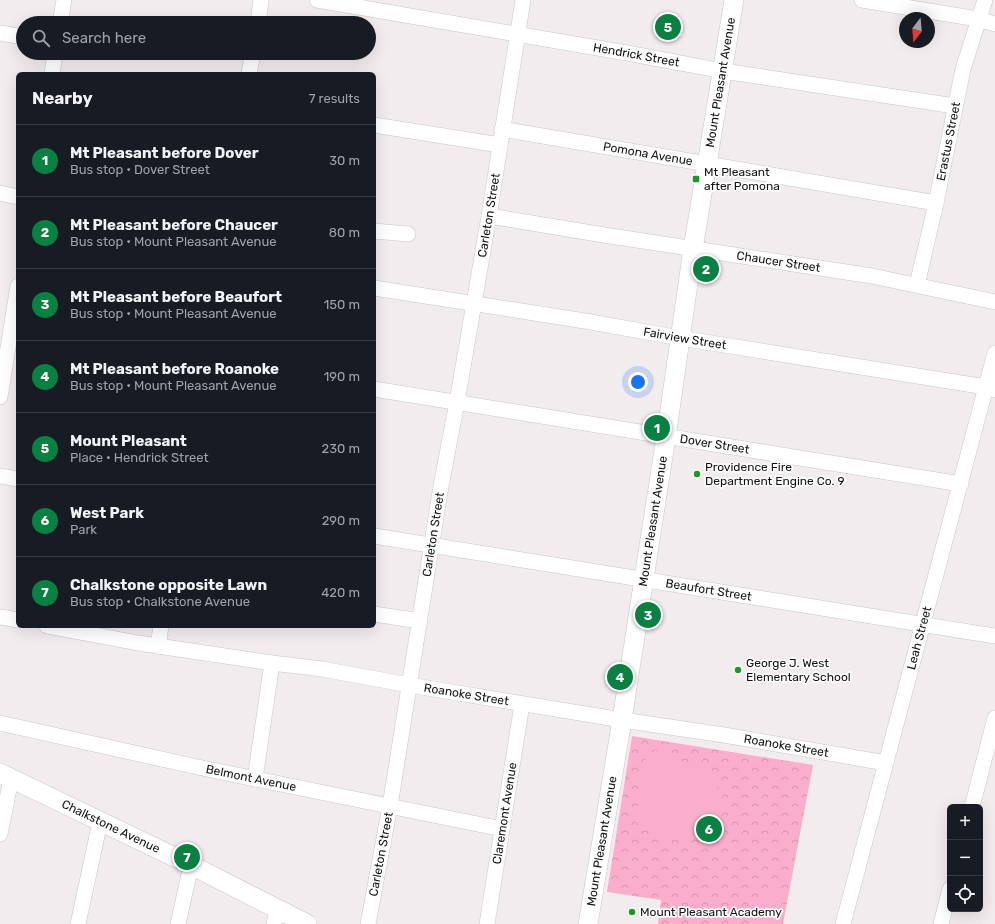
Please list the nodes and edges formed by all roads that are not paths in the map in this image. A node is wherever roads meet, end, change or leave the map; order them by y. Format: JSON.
{"nodes":[{"id":1,"x":64,"y":0,"type":"edge"},
{"id":2,"x":261,"y":0,"type":"edge"},
{"id":3,"x":317,"y":0,"type":"edge"},
{"id":4,"x":523,"y":0,"type":"edge"},
{"id":5,"x":734,"y":0,"type":"edge"},
{"id":6,"x":862,"y":0,"type":"edge"},
{"id":7,"x":985,"y":0,"type":"edge"},
{"id":8,"x":61,"y":16,"type":"edge"},
{"id":9,"x":259,"y":16,"type":"edge"},
{"id":10,"x":978,"y":19,"type":"junction"},
{"id":11,"x":995,"y":24,"type":"edge"},
{"id":12,"x":0,"y":33,"type":"edge"},
{"id":13,"x":518,"y":34,"type":"junction"},
{"id":14,"x":16,"y":36,"type":"edge"},
{"id":15,"x":56,"y":60,"type":"edge"},
{"id":16,"x":252,"y":60,"type":"edge"},
{"id":17,"x":723,"y":71,"type":"junction"},
{"id":18,"x":57,"y":72,"type":"edge"},
{"id":19,"x":249,"y":72,"type":"edge"},
{"id":20,"x":955,"y":106,"type":"junction"},
{"id":21,"x":376,"y":125,"type":"edge"},
{"id":22,"x":502,"y":130,"type":"junction"},
{"id":23,"x":500,"y":145,"type":"junction"},
{"id":24,"x":707,"y":164,"type":"junction"},
{"id":25,"x":0,"y":193,"type":"edge"},
{"id":26,"x":16,"y":197,"type":"edge"},
{"id":27,"x":936,"y":203,"type":"junction"},
{"id":28,"x":489,"y":216,"type":"junction"},
{"id":29,"x":376,"y":231,"type":"edge"},
{"id":30,"x":408,"y":234,"type":"dead end"},
{"id":31,"x":693,"y":249,"type":"junction"},
{"id":32,"x":917,"y":285,"type":"junction"},
{"id":33,"x":376,"y":288,"type":"edge"},
{"id":34,"x":995,"y":302,"type":"edge"},
{"id":35,"x":474,"y":304,"type":"junction"},
{"id":36,"x":16,"y":315,"type":"edge"},
{"id":37,"x":15,"y":330,"type":"edge"},
{"id":38,"x":680,"y":338,"type":"junction"},
{"id":39,"x":995,"y":353,"type":"edge"},
{"id":40,"x":990,"y":388,"type":"edge"},
{"id":41,"x":376,"y":389,"type":"edge"},
{"id":42,"x":0,"y":393,"type":"edge"},
{"id":43,"x":457,"y":402,"type":"junction"},
{"id":44,"x":666,"y":437,"type":"junction"},
{"id":45,"x":0,"y":476,"type":"edge"},
{"id":46,"x":16,"y":479,"type":"edge"},
{"id":47,"x":961,"y":484,"type":"junction"},
{"id":48,"x":376,"y":536,"type":"edge"},
{"id":49,"x":432,"y":546,"type":"junction"},
{"id":50,"x":644,"y":580,"type":"junction"},
{"id":51,"x":376,"y":614,"type":"edge"},
{"id":52,"x":0,"y":617,"type":"edge"},
{"id":53,"x":16,"y":620,"type":"edge"},
{"id":54,"x":420,"y":621,"type":"junction"},
{"id":55,"x":922,"y":625,"type":"junction"},
{"id":56,"x":59,"y":628,"type":"edge"},
{"id":57,"x":161,"y":628,"type":"edge"},
{"id":58,"x":995,"y":636,"type":"edge"},
{"id":59,"x":158,"y":646,"type":"junction"},
{"id":60,"x":272,"y":663,"type":"junction"},
{"id":61,"x":409,"y":685,"type":"junction"},
{"id":62,"x":522,"y":704,"type":"junction"},
{"id":63,"x":995,"y":718,"type":"edge"},
{"id":64,"x":622,"y":720,"type":"junction"},
{"id":65,"x":0,"y":723,"type":"edge"},
{"id":66,"x":886,"y":763,"type":"junction"},
{"id":67,"x":6,"y":776,"type":"edge"},
{"id":68,"x":254,"y":779,"type":"junction"},
{"id":69,"x":973,"y":804,"type":"edge"},
{"id":70,"x":390,"y":806,"type":"junction"},
{"id":71,"x":100,"y":822,"type":"junction"},
{"id":72,"x":502,"y":829,"type":"junction"},
{"id":73,"x":0,"y":834,"type":"edge"},
{"id":74,"x":191,"y":865,"type":"junction"},
{"id":75,"x":947,"y":901,"type":"edge"},
{"id":76,"x":275,"y":917,"type":"edge"},
{"id":77,"x":78,"y":924,"type":"edge"},
{"id":78,"x":178,"y":924,"type":"edge"},
{"id":79,"x":307,"y":924,"type":"edge"},
{"id":80,"x":368,"y":924,"type":"edge"},
{"id":81,"x":487,"y":924,"type":"edge"},
{"id":82,"x":588,"y":924,"type":"edge"},
{"id":83,"x":843,"y":924,"type":"edge"},
{"id":84,"x":941,"y":924,"type":"edge"}],
"edges":[{"from":1,"to":8,"type":"street"},
{"from":2,"to":9,"type":"street"},
{"from":3,"to":13,"type":"street","name":"Hendrick Street"},
{"from":4,"to":13,"type":"street"},
{"from":5,"to":17,"type":"main road","name":"Mount Pleasant Avenue"},
{"from":6,"to":10,"type":"street"},
{"from":7,"to":10,"type":"street","name":"Erastus Street"},
{"from":10,"to":11,"type":"street"},
{"from":10,"to":20,"type":"street","name":"Erastus Street"},
{"from":12,"to":14,"type":"street"},
{"from":13,"to":17,"type":"street","name":"Hendrick Street"},
{"from":13,"to":22,"type":"street"},
{"from":15,"to":18,"type":"street"},
{"from":16,"to":19,"type":"street"},
{"from":17,"to":20,"type":"street","name":"Hendrick Street"},
{"from":17,"to":24,"type":"main road","name":"Mount Pleasant Avenue"},
{"from":20,"to":27,"type":"street","name":"Erastus Street"},
{"from":21,"to":23,"type":"street"},
{"from":22,"to":23,"type":"street","name":"Carleton Street"},
{"from":22,"to":24,"type":"street","name":"Pomona Avenue"},
{"from":23,"to":28,"type":"street","name":"Carleton Street"},
{"from":24,"to":27,"type":"street","name":"Pomona Avenue"},
{"from":24,"to":31,"type":"main road","name":"Mount Pleasant Avenue"},
{"from":25,"to":26,"type":"street"},
{"from":27,"to":32,"type":"street","name":"Erastus Street"},
{"from":28,"to":31,"type":"street","name":"Chaucer Street"},
{"from":28,"to":35,"type":"street","name":"Carleton Street"},
{"from":29,"to":30,"type":"street"},
{"from":31,"to":32,"type":"street","name":"Chaucer Street"},
{"from":31,"to":38,"type":"main road","name":"Mount Pleasant Avenue"},
{"from":32,"to":34,"type":"street","name":"Chaucer Street"},
{"from":33,"to":35,"type":"street","name":"Fairview Street"},
{"from":35,"to":38,"type":"street","name":"Fairview Street"},
{"from":35,"to":43,"type":"street","name":"Carleton Street"},
{"from":36,"to":37,"type":"street"},
{"from":37,"to":42,"type":"street"},
{"from":38,"to":40,"type":"street","name":"Fairview Street"},
{"from":38,"to":44,"type":"main road","name":"Mount Pleasant Avenue"},
{"from":39,"to":40,"type":"street","name":"Leah Street"},
{"from":40,"to":47,"type":"street","name":"Leah Street"},
{"from":41,"to":43,"type":"street","name":"Dover Street"},
{"from":43,"to":44,"type":"street","name":"Dover Street"},
{"from":43,"to":49,"type":"street","name":"Carleton Street"},
{"from":44,"to":47,"type":"street","name":"Dover Street"},
{"from":44,"to":50,"type":"main road","name":"Mount Pleasant Avenue"},
{"from":45,"to":46,"type":"street"},
{"from":47,"to":55,"type":"street","name":"Leah Street"},
{"from":48,"to":49,"type":"street","name":"Beaufort Street"},
{"from":49,"to":50,"type":"street","name":"Beaufort Street"},
{"from":49,"to":54,"type":"street","name":"Carleton Street"},
{"from":50,"to":55,"type":"street","name":"Beaufort Street"},
{"from":50,"to":64,"type":"main road","name":"Mount Pleasant Avenue"},
{"from":51,"to":54,"type":"street"},
{"from":52,"to":53,"type":"street"},
{"from":54,"to":61,"type":"street","name":"Carleton Street"},
{"from":55,"to":58,"type":"street","name":"Beaufort Street"},
{"from":55,"to":66,"type":"street","name":"Leah Street"},
{"from":56,"to":59,"type":"street","name":"Roanoke Street"},
{"from":57,"to":59,"type":"street"},
{"from":59,"to":60,"type":"street","name":"Roanoke Street"},
{"from":60,"to":61,"type":"street","name":"Roanoke Street"},
{"from":60,"to":68,"type":"street"},
{"from":61,"to":62,"type":"street","name":"Roanoke Street"},
{"from":61,"to":70,"type":"street","name":"Carleton Street"},
{"from":62,"to":64,"type":"street","name":"Roanoke Street"},
{"from":62,"to":72,"type":"street","name":"Claremont Avenue"},
{"from":63,"to":69,"type":"street"},
{"from":64,"to":66,"type":"street","name":"Roanoke Street"},
{"from":64,"to":82,"type":"main road","name":"Mount Pleasant Avenue"},
{"from":65,"to":68,"type":"street","name":"Belmont Avenue"},
{"from":66,"to":83,"type":"street","name":"Leah Street"},
{"from":67,"to":71,"type":"main road","name":"Chalkstone Avenue"},
{"from":67,"to":73,"type":"street"},
{"from":68,"to":70,"type":"street","name":"Belmont Avenue"},
{"from":70,"to":72,"type":"street","name":"Belmont Avenue"},
{"from":70,"to":80,"type":"street","name":"Carleton Street"},
{"from":71,"to":74,"type":"main road","name":"Chalkstone Avenue"},
{"from":71,"to":77,"type":"street"},
{"from":72,"to":81,"type":"street","name":"Claremont Avenue"},
{"from":74,"to":76,"type":"main road","name":"Chalkstone Avenue"},
{"from":74,"to":78,"type":"street"},
{"from":75,"to":84,"type":"street"},
{"from":76,"to":79,"type":"main road","name":"Chalkstone Avenue"}]}
